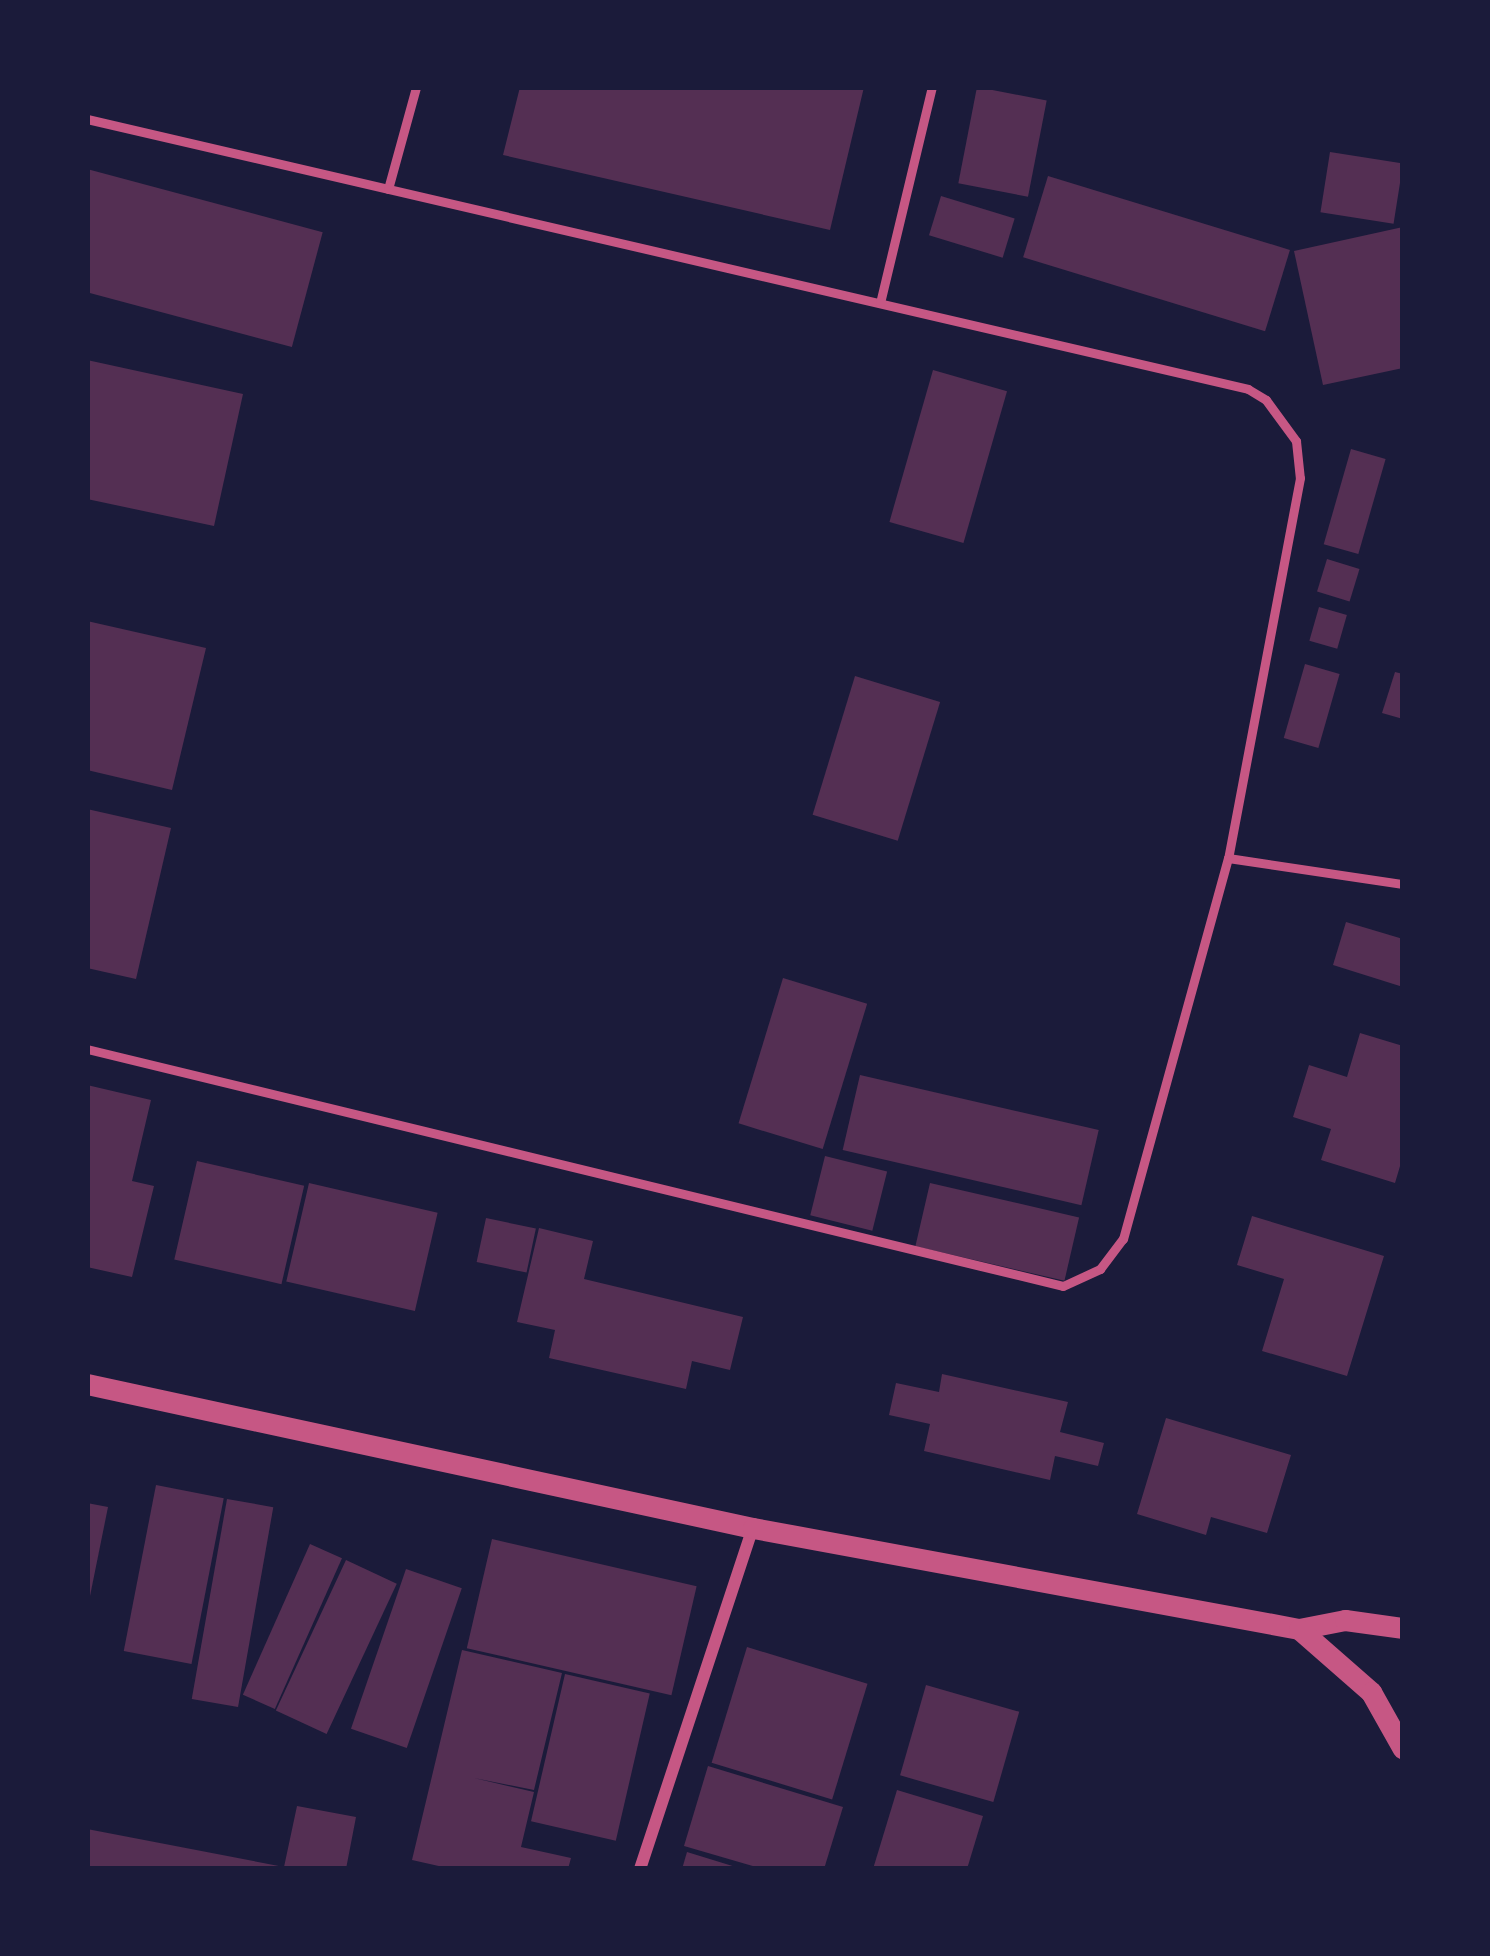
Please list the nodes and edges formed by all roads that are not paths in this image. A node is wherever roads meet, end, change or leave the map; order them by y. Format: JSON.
{"nodes":[{"id":1,"x":416,"y":87,"type":"edge"},
{"id":2,"x":932,"y":87,"type":"edge"},
{"id":3,"x":87,"y":119,"type":"edge"},
{"id":4,"x":388,"y":189,"type":"junction"},
{"id":5,"x":880,"y":303,"type":"junction"},
{"id":6,"x":1228,"y":858,"type":"junction"},
{"id":7,"x":1403,"y":884,"type":"edge"},
{"id":8,"x":87,"y":1049,"type":"edge"},
{"id":9,"x":87,"y":1384,"type":"edge"},
{"id":10,"x":753,"y":1528,"type":"junction"},
{"id":11,"x":1403,"y":1628,"type":"edge"},
{"id":12,"x":1299,"y":1629,"type":"junction"},
{"id":13,"x":1402,"y":1734,"type":"edge"},
{"id":14,"x":640,"y":1869,"type":"edge"}],
"edges":[{"from":1,"to":4,"type":"lane"},
{"from":2,"to":5,"type":"lane"},
{"from":3,"to":4,"type":"lane"},
{"from":4,"to":5,"type":"lane"},
{"from":5,"to":6,"type":"lane"},
{"from":6,"to":7,"type":"lane"},
{"from":6,"to":8,"type":"lane"},
{"from":9,"to":10,"type":"street"},
{"from":10,"to":12,"type":"street"},
{"from":10,"to":14,"type":"street"},
{"from":11,"to":12,"type":"street"},
{"from":12,"to":13,"type":"street"}]}
